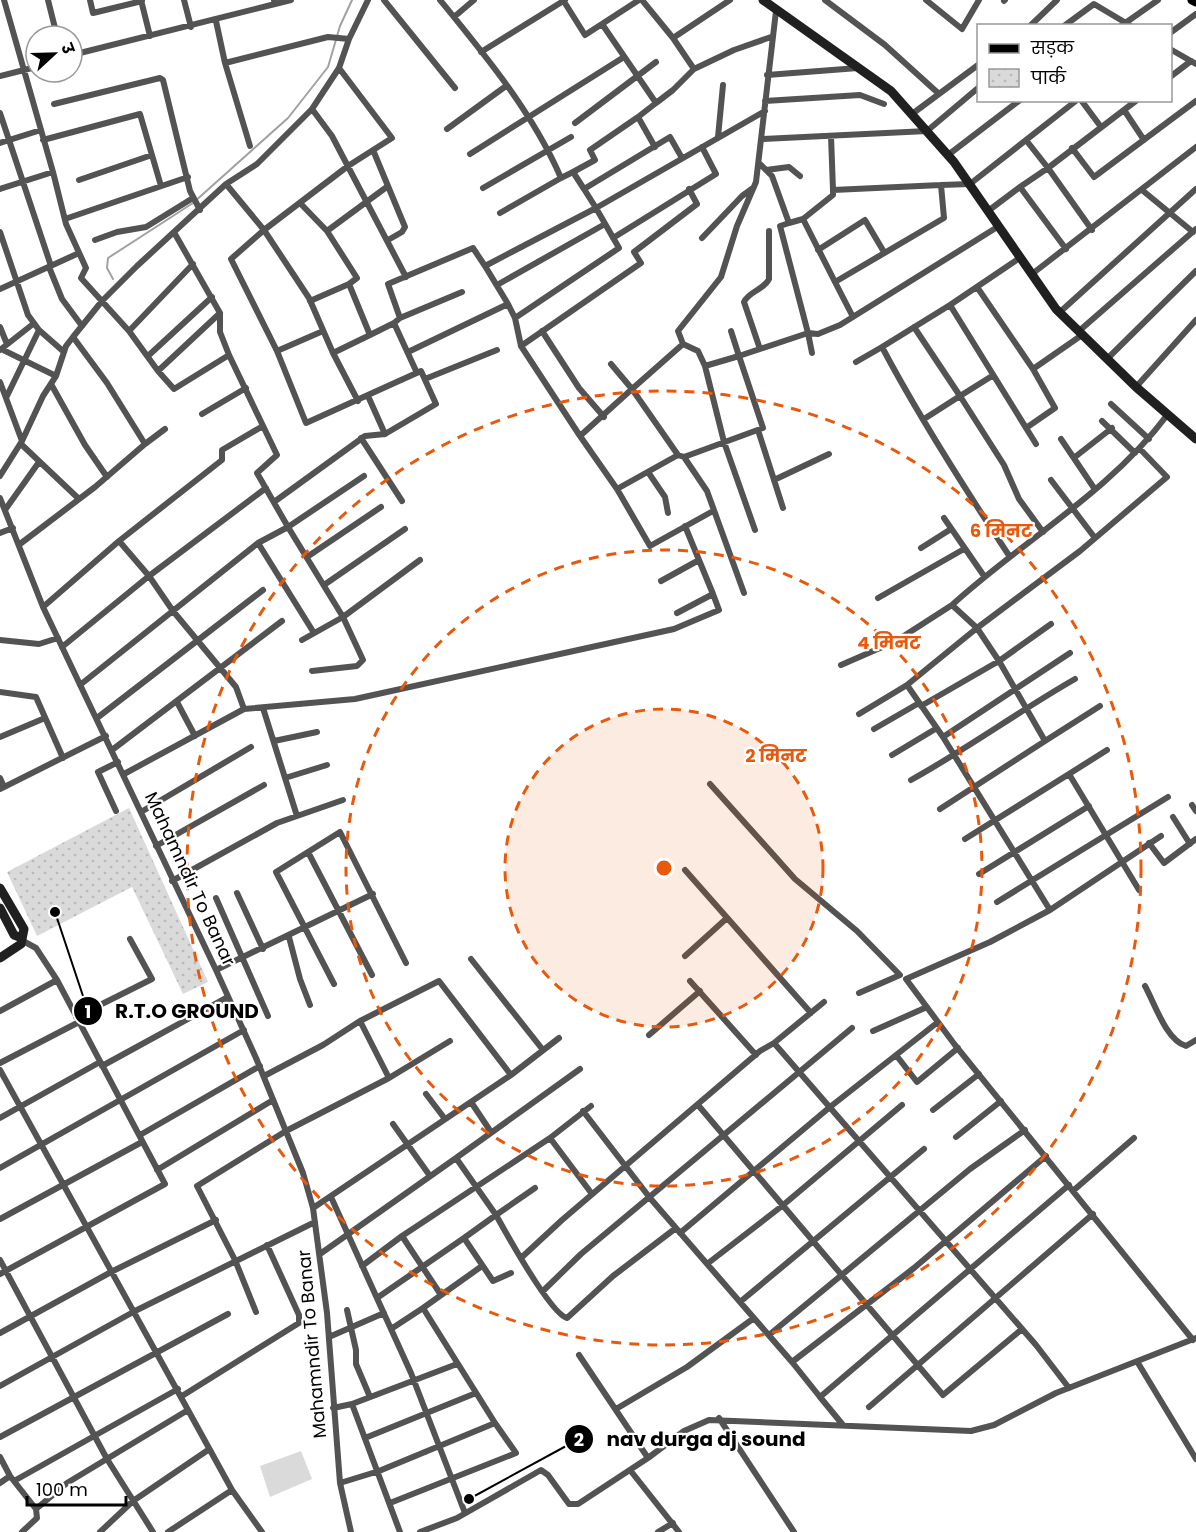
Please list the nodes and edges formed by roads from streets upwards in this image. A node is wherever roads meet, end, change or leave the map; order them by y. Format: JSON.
{"nodes":[{"id":1,"x":4,"y":0,"type":"edge"},
{"id":2,"x":48,"y":0,"type":"edge"},
{"id":3,"x":90,"y":0,"type":"edge"},
{"id":4,"x":184,"y":0,"type":"edge"},
{"id":5,"x":291,"y":0,"type":"edge"},
{"id":6,"x":357,"y":0,"type":"edge"},
{"id":7,"x":384,"y":0,"type":"edge"},
{"id":8,"x":440,"y":0,"type":"edge"},
{"id":9,"x":474,"y":0,"type":"edge"},
{"id":10,"x":564,"y":0,"type":"edge"},
{"id":11,"x":641,"y":0,"type":"edge"},
{"id":12,"x":730,"y":0,"type":"edge"},
{"id":13,"x":763,"y":0,"type":"edge"},
{"id":14,"x":825,"y":0,"type":"edge"},
{"id":15,"x":926,"y":0,"type":"edge"},
{"id":16,"x":979,"y":0,"type":"edge"},
{"id":17,"x":1057,"y":0,"type":"edge"},
{"id":18,"x":1158,"y":0,"type":"edge"},
{"id":19,"x":141,"y":1,"type":"edge"},
{"id":20,"x":366,"y":1,"type":"edge"},
{"id":21,"x":274,"y":2,"type":"edge"},
{"id":22,"x":776,"y":11,"type":"junction"},
{"id":23,"x":1196,"y":14,"type":"edge"},
{"id":24,"x":454,"y":17,"type":"junction"},
{"id":25,"x":216,"y":21,"type":"junction"},
{"id":26,"x":54,"y":24,"type":"edge"},
{"id":27,"x":602,"y":24,"type":"junction"},
{"id":28,"x":1032,"y":24,"type":"edge"},
{"id":29,"x":1067,"y":24,"type":"edge"},
{"id":30,"x":1126,"y":24,"type":"edge"},
{"id":31,"x":191,"y":27,"type":"junction"},
{"id":32,"x":1172,"y":32,"type":"edge"},
{"id":33,"x":150,"y":36,"type":"junction"},
{"id":34,"x":771,"y":37,"type":"junction"},
{"id":35,"x":672,"y":38,"type":"junction"},
{"id":36,"x":349,"y":39,"type":"junction"},
{"id":37,"x":1172,"y":50,"type":"edge"},
{"id":38,"x":481,"y":51,"type":"junction"},
{"id":39,"x":84,"y":52,"type":"edge"},
{"id":40,"x":624,"y":57,"type":"junction"},
{"id":41,"x":656,"y":62,"type":"dead end"},
{"id":42,"x":225,"y":63,"type":"junction"},
{"id":43,"x":1194,"y":63,"type":"edge"},
{"id":44,"x":977,"y":66,"type":"edge"},
{"id":45,"x":339,"y":68,"type":"junction"},
{"id":46,"x":858,"y":68,"type":"junction"},
{"id":47,"x":694,"y":69,"type":"junction"},
{"id":48,"x":23,"y":71,"type":"junction"},
{"id":49,"x":767,"y":75,"type":"junction"},
{"id":50,"x":1172,"y":75,"type":"edge"},
{"id":51,"x":0,"y":76,"type":"edge"},
{"id":52,"x":637,"y":77,"type":"junction"},
{"id":53,"x":723,"y":85,"type":"dead end"},
{"id":54,"x":506,"y":87,"type":"junction"},
{"id":55,"x":455,"y":88,"type":"dead end"},
{"id":56,"x":977,"y":89,"type":"edge"},
{"id":57,"x":938,"y":93,"type":"junction"},
{"id":58,"x":765,"y":101,"type":"junction"},
{"id":59,"x":1196,"y":101,"type":"edge"},
{"id":60,"x":1017,"y":102,"type":"edge"},
{"id":61,"x":1076,"y":102,"type":"edge"},
{"id":62,"x":1081,"y":102,"type":"edge"},
{"id":63,"x":1134,"y":102,"type":"edge"},
{"id":64,"x":656,"y":103,"type":"junction"},
{"id":65,"x":54,"y":104,"type":"dead end"},
{"id":66,"x":884,"y":104,"type":"dead end"},
{"id":67,"x":312,"y":110,"type":"junction"},
{"id":68,"x":1124,"y":110,"type":"junction"},
{"id":69,"x":765,"y":111,"type":"junction"},
{"id":70,"x":0,"y":113,"type":"edge"},
{"id":71,"x":912,"y":114,"type":"junction"},
{"id":72,"x":529,"y":117,"type":"junction"},
{"id":73,"x":638,"y":117,"type":"junction"},
{"id":74,"x":575,"y":123,"type":"dead end"},
{"id":75,"x":1101,"y":127,"type":"junction"},
{"id":76,"x":447,"y":129,"type":"dead end"},
{"id":77,"x":41,"y":130,"type":"junction"},
{"id":78,"x":927,"y":131,"type":"junction"},
{"id":79,"x":831,"y":136,"type":"junction"},
{"id":80,"x":572,"y":137,"type":"dead end"},
{"id":81,"x":718,"y":137,"type":"junction"},
{"id":82,"x":44,"y":140,"type":"junction"},
{"id":83,"x":763,"y":140,"type":"junction"},
{"id":84,"x":1026,"y":140,"type":"junction"},
{"id":85,"x":1144,"y":140,"type":"junction"},
{"id":86,"x":9,"y":141,"type":"junction"},
{"id":87,"x":0,"y":143,"type":"edge"},
{"id":88,"x":250,"y":146,"type":"dead end"},
{"id":89,"x":655,"y":147,"type":"junction"},
{"id":90,"x":702,"y":147,"type":"junction"},
{"id":91,"x":1196,"y":147,"type":"edge"},
{"id":92,"x":548,"y":148,"type":"junction"},
{"id":93,"x":1072,"y":148,"type":"junction"},
{"id":94,"x":373,"y":150,"type":"junction"},
{"id":95,"x":470,"y":154,"type":"dead end"},
{"id":96,"x":152,"y":155,"type":"junction"},
{"id":97,"x":948,"y":155,"type":"junction"},
{"id":98,"x":682,"y":158,"type":"junction"},
{"id":99,"x":759,"y":163,"type":"junction"},
{"id":100,"x":348,"y":166,"type":"junction"},
{"id":101,"x":1048,"y":168,"type":"junction"},
{"id":102,"x":766,"y":170,"type":"junction"},
{"id":103,"x":53,"y":172,"type":"junction"},
{"id":104,"x":573,"y":172,"type":"junction"},
{"id":105,"x":800,"y":176,"type":"dead end"},
{"id":106,"x":188,"y":177,"type":"junction"},
{"id":107,"x":561,"y":178,"type":"junction"},
{"id":108,"x":79,"y":180,"type":"dead end"},
{"id":109,"x":21,"y":182,"type":"junction"},
{"id":110,"x":226,"y":184,"type":"junction"},
{"id":111,"x":969,"y":184,"type":"junction"},
{"id":112,"x":941,"y":185,"type":"junction"},
{"id":113,"x":161,"y":186,"type":"junction"},
{"id":114,"x":388,"y":186,"type":"junction"},
{"id":115,"x":754,"y":187,"type":"junction"},
{"id":116,"x":1020,"y":187,"type":"junction"},
{"id":117,"x":483,"y":188,"type":"dead end"},
{"id":118,"x":0,"y":189,"type":"edge"},
{"id":119,"x":584,"y":189,"type":"junction"},
{"id":120,"x":689,"y":189,"type":"junction"},
{"id":121,"x":1196,"y":189,"type":"edge"},
{"id":122,"x":833,"y":190,"type":"junction"},
{"id":123,"x":1142,"y":190,"type":"junction"},
{"id":124,"x":193,"y":198,"type":"junction"},
{"id":125,"x":366,"y":201,"type":"junction"},
{"id":126,"x":300,"y":203,"type":"junction"},
{"id":127,"x":596,"y":208,"type":"junction"},
{"id":128,"x":200,"y":210,"type":"junction"},
{"id":129,"x":988,"y":211,"type":"junction"},
{"id":130,"x":1171,"y":211,"type":"junction"},
{"id":131,"x":500,"y":213,"type":"dead end"},
{"id":132,"x":65,"y":219,"type":"junction"},
{"id":133,"x":803,"y":219,"type":"junction"},
{"id":134,"x":789,"y":223,"type":"junction"},
{"id":135,"x":605,"y":224,"type":"junction"},
{"id":136,"x":999,"y":226,"type":"junction"},
{"id":137,"x":264,"y":230,"type":"junction"},
{"id":138,"x":1092,"y":230,"type":"junction"},
{"id":139,"x":327,"y":231,"type":"junction"},
{"id":140,"x":769,"y":231,"type":"dead end"},
{"id":141,"x":1194,"y":231,"type":"edge"},
{"id":142,"x":0,"y":232,"type":"edge"},
{"id":143,"x":174,"y":234,"type":"junction"},
{"id":144,"x":613,"y":238,"type":"junction"},
{"id":145,"x":702,"y":238,"type":"dead end"},
{"id":146,"x":95,"y":240,"type":"dead end"},
{"id":147,"x":388,"y":240,"type":"junction"},
{"id":148,"x":1066,"y":249,"type":"junction"},
{"id":149,"x":818,"y":250,"type":"junction"},
{"id":150,"x":884,"y":252,"type":"junction"},
{"id":151,"x":79,"y":253,"type":"junction"},
{"id":152,"x":1021,"y":257,"type":"junction"},
{"id":153,"x":193,"y":264,"type":"junction"},
{"id":154,"x":50,"y":266,"type":"junction"},
{"id":155,"x":484,"y":266,"type":"junction"},
{"id":156,"x":1196,"y":271,"type":"edge"},
{"id":157,"x":1032,"y":274,"type":"junction"},
{"id":158,"x":406,"y":277,"type":"junction"},
{"id":159,"x":16,"y":282,"type":"junction"},
{"id":160,"x":835,"y":282,"type":"junction"},
{"id":161,"x":350,"y":284,"type":"junction"},
{"id":162,"x":497,"y":285,"type":"junction"},
{"id":163,"x":977,"y":287,"type":"junction"},
{"id":164,"x":0,"y":289,"type":"edge"},
{"id":165,"x":462,"y":292,"type":"dead end"},
{"id":166,"x":212,"y":297,"type":"junction"},
{"id":167,"x":102,"y":301,"type":"junction"},
{"id":168,"x":310,"y":301,"type":"junction"},
{"id":169,"x":508,"y":304,"type":"junction"},
{"id":170,"x":950,"y":306,"type":"junction"},
{"id":171,"x":1060,"y":312,"type":"junction"},
{"id":172,"x":220,"y":313,"type":"junction"},
{"id":173,"x":400,"y":318,"type":"junction"},
{"id":174,"x":515,"y":318,"type":"junction"},
{"id":175,"x":853,"y":318,"type":"junction"},
{"id":176,"x":1196,"y":320,"type":"edge"},
{"id":177,"x":394,"y":322,"type":"junction"},
{"id":178,"x":33,"y":324,"type":"junction"},
{"id":179,"x":82,"y":326,"type":"junction"},
{"id":180,"x":0,"y":327,"type":"edge"},
{"id":181,"x":914,"y":327,"type":"junction"},
{"id":182,"x":39,"y":330,"type":"junction"},
{"id":183,"x":129,"y":331,"type":"junction"},
{"id":184,"x":323,"y":331,"type":"junction"},
{"id":185,"x":542,"y":331,"type":"junction"},
{"id":186,"x":731,"y":331,"type":"dead end"},
{"id":187,"x":808,"y":333,"type":"junction"},
{"id":188,"x":1081,"y":333,"type":"junction"},
{"id":189,"x":370,"y":335,"type":"junction"},
{"id":190,"x":73,"y":337,"type":"junction"},
{"id":191,"x":7,"y":344,"type":"junction"},
{"id":192,"x":683,"y":344,"type":"junction"},
{"id":193,"x":521,"y":346,"type":"junction"},
{"id":194,"x":882,"y":347,"type":"junction"},
{"id":195,"x":1,"y":349,"type":"edge"},
{"id":196,"x":760,"y":349,"type":"junction"},
{"id":197,"x":497,"y":350,"type":"dead end"},
{"id":198,"x":277,"y":351,"type":"junction"},
{"id":199,"x":64,"y":352,"type":"junction"},
{"id":200,"x":408,"y":352,"type":"junction"},
{"id":201,"x":333,"y":353,"type":"junction"},
{"id":202,"x":812,"y":354,"type":"dead end"},
{"id":203,"x":148,"y":356,"type":"junction"},
{"id":204,"x":229,"y":356,"type":"junction"},
{"id":205,"x":739,"y":356,"type":"junction"},
{"id":206,"x":1107,"y":359,"type":"junction"},
{"id":207,"x":23,"y":360,"type":"junction"},
{"id":208,"x":856,"y":362,"type":"dead end"},
{"id":209,"x":611,"y":364,"type":"dead end"},
{"id":210,"x":705,"y":366,"type":"junction"},
{"id":211,"x":1033,"y":369,"type":"junction"},
{"id":212,"x":158,"y":371,"type":"junction"},
{"id":213,"x":417,"y":373,"type":"junction"},
{"id":214,"x":56,"y":376,"type":"junction"},
{"id":215,"x":992,"y":376,"type":"junction"},
{"id":216,"x":425,"y":379,"type":"junction"},
{"id":217,"x":0,"y":382,"type":"edge"},
{"id":218,"x":51,"y":384,"type":"junction"},
{"id":219,"x":1136,"y":387,"type":"junction"},
{"id":220,"x":246,"y":388,"type":"junction"},
{"id":221,"x":632,"y":389,"type":"junction"},
{"id":222,"x":368,"y":396,"type":"junction"},
{"id":223,"x":960,"y":396,"type":"junction"},
{"id":224,"x":6,"y":398,"type":"junction"},
{"id":225,"x":358,"y":401,"type":"junction"},
{"id":226,"x":1111,"y":404,"type":"dead end"},
{"id":227,"x":202,"y":414,"type":"dead end"},
{"id":228,"x":1167,"y":414,"type":"junction"},
{"id":229,"x":604,"y":417,"type":"junction"},
{"id":230,"x":924,"y":419,"type":"junction"},
{"id":231,"x":1102,"y":421,"type":"dead end"},
{"id":232,"x":263,"y":426,"type":"junction"},
{"id":233,"x":1026,"y":428,"type":"junction"},
{"id":234,"x":1112,"y":428,"type":"junction"},
{"id":235,"x":165,"y":429,"type":"dead end"},
{"id":236,"x":758,"y":430,"type":"junction"},
{"id":237,"x":385,"y":434,"type":"junction"},
{"id":238,"x":580,"y":436,"type":"junction"},
{"id":239,"x":362,"y":438,"type":"junction"},
{"id":240,"x":1061,"y":439,"type":"dead end"},
{"id":241,"x":1149,"y":439,"type":"junction"},
{"id":242,"x":1196,"y":439,"type":"edge"},
{"id":243,"x":22,"y":442,"type":"junction"},
{"id":244,"x":724,"y":442,"type":"junction"},
{"id":245,"x":145,"y":444,"type":"junction"},
{"id":246,"x":1036,"y":444,"type":"dead end"},
{"id":247,"x":1137,"y":451,"type":"junction"},
{"id":248,"x":829,"y":454,"type":"dead end"},
{"id":249,"x":681,"y":456,"type":"junction"},
{"id":250,"x":1075,"y":457,"type":"junction"},
{"id":251,"x":39,"y":462,"type":"junction"},
{"id":252,"x":648,"y":472,"type":"junction"},
{"id":253,"x":0,"y":476,"type":"edge"},
{"id":254,"x":364,"y":476,"type":"dead end"},
{"id":255,"x":107,"y":477,"type":"junction"},
{"id":256,"x":774,"y":480,"type":"junction"},
{"id":257,"x":1051,"y":480,"type":"dead end"},
{"id":258,"x":266,"y":488,"type":"junction"},
{"id":259,"x":1095,"y":488,"type":"junction"},
{"id":260,"x":617,"y":489,"type":"junction"},
{"id":261,"x":0,"y":498,"type":"edge"},
{"id":262,"x":78,"y":500,"type":"junction"},
{"id":263,"x":402,"y":501,"type":"dead end"},
{"id":264,"x":274,"y":502,"type":"junction"},
{"id":265,"x":381,"y":507,"type":"dead end"},
{"id":266,"x":783,"y":508,"type":"dead end"},
{"id":267,"x":1072,"y":508,"type":"junction"},
{"id":268,"x":5,"y":510,"type":"junction"},
{"id":269,"x":713,"y":511,"type":"junction"},
{"id":270,"x":668,"y":513,"type":"dead end"},
{"id":271,"x":944,"y":518,"type":"dead end"},
{"id":272,"x":685,"y":526,"type":"junction"},
{"id":273,"x":288,"y":527,"type":"junction"},
{"id":274,"x":13,"y":528,"type":"junction"},
{"id":275,"x":405,"y":529,"type":"dead end"},
{"id":276,"x":951,"y":529,"type":"junction"},
{"id":277,"x":755,"y":530,"type":"dead end"},
{"id":278,"x":1043,"y":532,"type":"junction"},
{"id":279,"x":0,"y":533,"type":"edge"},
{"id":280,"x":1095,"y":538,"type":"junction"},
{"id":281,"x":119,"y":541,"type":"junction"},
{"id":282,"x":258,"y":543,"type":"junction"},
{"id":283,"x":20,"y":544,"type":"junction"},
{"id":284,"x":921,"y":548,"type":"dead end"},
{"id":285,"x":964,"y":549,"type":"junction"},
{"id":286,"x":1010,"y":557,"type":"junction"},
{"id":287,"x":307,"y":558,"type":"junction"},
{"id":288,"x":420,"y":560,"type":"dead end"},
{"id":289,"x":699,"y":560,"type":"junction"},
{"id":290,"x":149,"y":576,"type":"junction"},
{"id":291,"x":984,"y":576,"type":"junction"},
{"id":292,"x":661,"y":581,"type":"dead end"},
{"id":293,"x":324,"y":585,"type":"junction"},
{"id":294,"x":262,"y":590,"type":"dead end"},
{"id":295,"x":744,"y":593,"type":"dead end"},
{"id":296,"x":713,"y":594,"type":"junction"},
{"id":297,"x":878,"y":598,"type":"dead end"},
{"id":298,"x":952,"y":605,"type":"junction"},
{"id":299,"x":44,"y":607,"type":"junction"},
{"id":300,"x":173,"y":611,"type":"junction"},
{"id":301,"x":677,"y":613,"type":"dead end"},
{"id":302,"x":343,"y":616,"type":"junction"},
{"id":303,"x":282,"y":621,"type":"dead end"},
{"id":304,"x":1051,"y":624,"type":"dead end"},
{"id":305,"x":977,"y":628,"type":"junction"},
{"id":306,"x":314,"y":633,"type":"junction"},
{"id":307,"x":58,"y":638,"type":"junction"},
{"id":308,"x":0,"y":640,"type":"edge"},
{"id":309,"x":198,"y":640,"type":"junction"},
{"id":310,"x":302,"y":640,"type":"dead end"},
{"id":311,"x":62,"y":647,"type":"junction"},
{"id":312,"x":1070,"y":653,"type":"dead end"},
{"id":313,"x":999,"y":661,"type":"junction"},
{"id":314,"x":842,"y":665,"type":"dead end"},
{"id":315,"x":222,"y":669,"type":"junction"},
{"id":316,"x":312,"y":670,"type":"dead end"},
{"id":317,"x":1075,"y":679,"type":"dead end"},
{"id":318,"x":80,"y":685,"type":"junction"},
{"id":319,"x":907,"y":685,"type":"junction"},
{"id":320,"x":1015,"y":688,"type":"junction"},
{"id":321,"x":0,"y":692,"type":"edge"},
{"id":322,"x":177,"y":702,"type":"junction"},
{"id":323,"x":920,"y":705,"type":"junction"},
{"id":324,"x":1100,"y":706,"type":"dead end"},
{"id":325,"x":1026,"y":707,"type":"junction"},
{"id":326,"x":263,"y":708,"type":"junction"},
{"id":327,"x":244,"y":709,"type":"junction"},
{"id":328,"x":859,"y":714,"type":"dead end"},
{"id":329,"x":45,"y":718,"type":"junction"},
{"id":330,"x":97,"y":718,"type":"junction"},
{"id":331,"x":937,"y":728,"type":"junction"},
{"id":332,"x":874,"y":729,"type":"dead end"},
{"id":333,"x":317,"y":732,"type":"dead end"},
{"id":334,"x":106,"y":736,"type":"junction"},
{"id":335,"x":195,"y":736,"type":"junction"},
{"id":336,"x":0,"y":737,"type":"edge"},
{"id":337,"x":943,"y":738,"type":"junction"},
{"id":338,"x":274,"y":741,"type":"junction"},
{"id":339,"x":1046,"y":741,"type":"junction"},
{"id":340,"x":250,"y":747,"type":"dead end"},
{"id":341,"x":112,"y":750,"type":"junction"},
{"id":342,"x":1107,"y":750,"type":"dead end"},
{"id":343,"x":892,"y":755,"type":"dead end"},
{"id":344,"x":954,"y":756,"type":"junction"},
{"id":345,"x":63,"y":758,"type":"junction"},
{"id":346,"x":118,"y":762,"type":"junction"},
{"id":347,"x":327,"y":765,"type":"dead end"},
{"id":348,"x":124,"y":774,"type":"junction"},
{"id":349,"x":1069,"y":774,"type":"junction"},
{"id":350,"x":0,"y":777,"type":"edge"},
{"id":351,"x":285,"y":778,"type":"junction"},
{"id":352,"x":911,"y":780,"type":"dead end"},
{"id":353,"x":264,"y":784,"type":"dead end"},
{"id":354,"x":710,"y":784,"type":"dead end"},
{"id":355,"x":2,"y":788,"type":"edge"},
{"id":356,"x":973,"y":788,"type":"junction"},
{"id":357,"x":1168,"y":797,"type":"dead end"},
{"id":358,"x":344,"y":800,"type":"dead end"},
{"id":359,"x":1089,"y":806,"type":"junction"},
{"id":360,"x":940,"y":809,"type":"dead end"},
{"id":361,"x":116,"y":811,"type":"dead end"},
{"id":362,"x":141,"y":812,"type":"junction"},
{"id":363,"x":297,"y":816,"type":"junction"},
{"id":364,"x":1173,"y":817,"type":"dead end"},
{"id":365,"x":994,"y":822,"type":"junction"},
{"id":366,"x":1106,"y":835,"type":"junction"},
{"id":367,"x":1161,"y":836,"type":"dead end"},
{"id":368,"x":965,"y":839,"type":"dead end"},
{"id":369,"x":1193,"y":842,"type":"edge"},
{"id":370,"x":1149,"y":843,"type":"junction"},
{"id":371,"x":156,"y":846,"type":"junction"},
{"id":372,"x":308,"y":852,"type":"junction"},
{"id":373,"x":1014,"y":854,"type":"junction"},
{"id":374,"x":1122,"y":862,"type":"junction"},
{"id":375,"x":685,"y":870,"type":"dead end"},
{"id":376,"x":979,"y":874,"type":"dead end"},
{"id":377,"x":172,"y":881,"type":"junction"},
{"id":378,"x":1032,"y":881,"type":"junction"},
{"id":379,"x":0,"y":888,"type":"edge"},
{"id":380,"x":1139,"y":890,"type":"dead end"},
{"id":381,"x":237,"y":893,"type":"dead end"},
{"id":382,"x":373,"y":894,"type":"junction"},
{"id":383,"x":216,"y":898,"type":"dead end"},
{"id":384,"x":997,"y":902,"type":"dead end"},
{"id":385,"x":0,"y":908,"type":"edge"},
{"id":386,"x":1050,"y":910,"type":"junction"},
{"id":387,"x":338,"y":912,"type":"junction"},
{"id":388,"x":727,"y":918,"type":"junction"},
{"id":389,"x":305,"y":929,"type":"junction"},
{"id":390,"x":289,"y":937,"type":"junction"},
{"id":391,"x":130,"y":939,"type":"dead end"},
{"id":392,"x":23,"y":940,"type":"junction"},
{"id":393,"x":263,"y":949,"type":"junction"},
{"id":394,"x":685,"y":956,"type":"dead end"},
{"id":395,"x":0,"y":958,"type":"edge"},
{"id":396,"x":242,"y":958,"type":"junction"},
{"id":397,"x":471,"y":959,"type":"dead end"},
{"id":398,"x":406,"y":963,"type":"dead end"},
{"id":399,"x":216,"y":970,"type":"junction"},
{"id":400,"x":899,"y":974,"type":"junction"},
{"id":401,"x":372,"y":975,"type":"dead end"},
{"id":402,"x":906,"y":979,"type":"junction"},
{"id":403,"x":57,"y":980,"type":"junction"},
{"id":404,"x":690,"y":981,"type":"dead end"},
{"id":405,"x":334,"y":984,"type":"dead end"},
{"id":406,"x":1145,"y":987,"type":"dead end"},
{"id":407,"x":700,"y":991,"type":"junction"},
{"id":408,"x":859,"y":993,"type":"dead end"},
{"id":409,"x":228,"y":997,"type":"junction"},
{"id":410,"x":824,"y":1002,"type":"dead end"},
{"id":411,"x":310,"y":1005,"type":"dead end"},
{"id":412,"x":927,"y":1008,"type":"junction"},
{"id":413,"x":0,"y":1011,"type":"edge"},
{"id":414,"x":811,"y":1012,"type":"junction"},
{"id":415,"x":268,"y":1016,"type":"dead end"},
{"id":416,"x":78,"y":1019,"type":"junction"},
{"id":417,"x":360,"y":1021,"type":"junction"},
{"id":418,"x":938,"y":1022,"type":"junction"},
{"id":419,"x":852,"y":1028,"type":"dead end"},
{"id":420,"x":244,"y":1030,"type":"junction"},
{"id":421,"x":873,"y":1031,"type":"dead end"},
{"id":422,"x":649,"y":1035,"type":"dead end"},
{"id":423,"x":559,"y":1038,"type":"dead end"},
{"id":424,"x":1196,"y":1040,"type":"edge"},
{"id":425,"x":450,"y":1041,"type":"dead end"},
{"id":426,"x":774,"y":1043,"type":"junction"},
{"id":427,"x":958,"y":1048,"type":"junction"},
{"id":428,"x":543,"y":1050,"type":"junction"},
{"id":429,"x":756,"y":1055,"type":"junction"},
{"id":430,"x":896,"y":1055,"type":"junction"},
{"id":431,"x":0,"y":1063,"type":"edge"},
{"id":432,"x":101,"y":1064,"type":"junction"},
{"id":433,"x":260,"y":1066,"type":"junction"},
{"id":434,"x":580,"y":1069,"type":"dead end"},
{"id":435,"x":0,"y":1070,"type":"edge"},
{"id":436,"x":801,"y":1073,"type":"junction"},
{"id":437,"x":979,"y":1074,"type":"junction"},
{"id":438,"x":511,"y":1075,"type":"junction"},
{"id":439,"x":264,"y":1076,"type":"junction"},
{"id":440,"x":389,"y":1078,"type":"junction"},
{"id":441,"x":426,"y":1094,"type":"dead end"},
{"id":442,"x":273,"y":1100,"type":"junction"},
{"id":443,"x":121,"y":1101,"type":"junction"},
{"id":444,"x":1001,"y":1101,"type":"junction"},
{"id":445,"x":471,"y":1102,"type":"junction"},
{"id":446,"x":698,"y":1105,"type":"junction"},
{"id":447,"x":902,"y":1105,"type":"dead end"},
{"id":448,"x":22,"y":1106,"type":"junction"},
{"id":449,"x":591,"y":1106,"type":"dead end"},
{"id":450,"x":830,"y":1107,"type":"junction"},
{"id":451,"x":933,"y":1110,"type":"dead end"},
{"id":452,"x":583,"y":1111,"type":"junction"},
{"id":453,"x":0,"y":1118,"type":"edge"},
{"id":454,"x":445,"y":1119,"type":"junction"},
{"id":455,"x":393,"y":1124,"type":"dead end"},
{"id":456,"x":1025,"y":1130,"type":"junction"},
{"id":457,"x":286,"y":1131,"type":"junction"},
{"id":458,"x":491,"y":1132,"type":"junction"},
{"id":459,"x":956,"y":1137,"type":"dead end"},
{"id":460,"x":141,"y":1138,"type":"junction"},
{"id":461,"x":550,"y":1138,"type":"junction"},
{"id":462,"x":723,"y":1138,"type":"junction"},
{"id":463,"x":1134,"y":1138,"type":"dead end"},
{"id":464,"x":860,"y":1142,"type":"junction"},
{"id":465,"x":43,"y":1145,"type":"junction"},
{"id":466,"x":407,"y":1145,"type":"junction"},
{"id":467,"x":924,"y":1149,"type":"dead end"},
{"id":468,"x":1046,"y":1156,"type":"junction"},
{"id":469,"x":456,"y":1158,"type":"junction"},
{"id":470,"x":626,"y":1166,"type":"junction"},
{"id":471,"x":0,"y":1168,"type":"edge"},
{"id":472,"x":157,"y":1170,"type":"junction"},
{"id":473,"x":753,"y":1172,"type":"junction"},
{"id":474,"x":430,"y":1176,"type":"junction"},
{"id":475,"x":891,"y":1177,"type":"junction"},
{"id":476,"x":64,"y":1184,"type":"junction"},
{"id":477,"x":477,"y":1188,"type":"junction"},
{"id":478,"x":536,"y":1188,"type":"dead end"},
{"id":479,"x":1072,"y":1188,"type":"junction"},
{"id":480,"x":592,"y":1194,"type":"junction"},
{"id":481,"x":331,"y":1197,"type":"junction"},
{"id":482,"x":650,"y":1198,"type":"junction"},
{"id":483,"x":782,"y":1206,"type":"junction"},
{"id":484,"x":313,"y":1208,"type":"junction"},
{"id":485,"x":918,"y":1210,"type":"junction"},
{"id":486,"x":1093,"y":1214,"type":"junction"},
{"id":487,"x":496,"y":1215,"type":"junction"},
{"id":488,"x":0,"y":1219,"type":"edge"},
{"id":489,"x":216,"y":1220,"type":"junction"},
{"id":490,"x":315,"y":1222,"type":"junction"},
{"id":491,"x":87,"y":1227,"type":"junction"},
{"id":492,"x":678,"y":1230,"type":"junction"},
{"id":493,"x":347,"y":1234,"type":"junction"},
{"id":494,"x":402,"y":1236,"type":"junction"},
{"id":495,"x":464,"y":1238,"type":"junction"},
{"id":496,"x":811,"y":1241,"type":"junction"},
{"id":497,"x":945,"y":1242,"type":"junction"},
{"id":498,"x":267,"y":1245,"type":"junction"},
{"id":499,"x":320,"y":1254,"type":"junction"},
{"id":500,"x":521,"y":1258,"type":"junction"},
{"id":501,"x":0,"y":1260,"type":"edge"},
{"id":502,"x":235,"y":1260,"type":"junction"},
{"id":503,"x":707,"y":1264,"type":"junction"},
{"id":504,"x":362,"y":1266,"type":"junction"},
{"id":505,"x":482,"y":1266,"type":"junction"},
{"id":506,"x":421,"y":1268,"type":"junction"},
{"id":507,"x":969,"y":1271,"type":"junction"},
{"id":508,"x":111,"y":1272,"type":"junction"},
{"id":509,"x":3,"y":1273,"type":"edge"},
{"id":510,"x":511,"y":1273,"type":"dead end"},
{"id":511,"x":841,"y":1276,"type":"junction"},
{"id":512,"x":543,"y":1291,"type":"junction"},
{"id":513,"x":441,"y":1295,"type":"junction"},
{"id":514,"x":377,"y":1298,"type":"junction"},
{"id":515,"x":995,"y":1300,"type":"junction"},
{"id":516,"x":740,"y":1302,"type":"junction"},
{"id":517,"x":866,"y":1305,"type":"junction"},
{"id":518,"x":423,"y":1308,"type":"junction"},
{"id":519,"x":347,"y":1310,"type":"dead end"},
{"id":520,"x":135,"y":1311,"type":"junction"},
{"id":521,"x":256,"y":1312,"type":"dead end"},
{"id":522,"x":384,"y":1313,"type":"junction"},
{"id":523,"x":228,"y":1314,"type":"dead end"},
{"id":524,"x":31,"y":1316,"type":"junction"},
{"id":525,"x":754,"y":1318,"type":"junction"},
{"id":526,"x":351,"y":1328,"type":"junction"},
{"id":527,"x":391,"y":1329,"type":"junction"},
{"id":528,"x":1022,"y":1329,"type":"junction"},
{"id":529,"x":0,"y":1333,"type":"edge"},
{"id":530,"x":768,"y":1335,"type":"junction"},
{"id":531,"x":893,"y":1336,"type":"junction"},
{"id":532,"x":329,"y":1337,"type":"junction"},
{"id":533,"x":1195,"y":1339,"type":"edge"},
{"id":534,"x":158,"y":1351,"type":"junction"},
{"id":535,"x":579,"y":1354,"type":"dead end"},
{"id":536,"x":53,"y":1356,"type":"junction"},
{"id":537,"x":792,"y":1362,"type":"junction"},
{"id":538,"x":1138,"y":1363,"type":"junction"},
{"id":539,"x":457,"y":1364,"type":"junction"},
{"id":540,"x":918,"y":1365,"type":"junction"},
{"id":541,"x":414,"y":1381,"type":"junction"},
{"id":542,"x":0,"y":1386,"type":"edge"},
{"id":543,"x":1069,"y":1388,"type":"junction"},
{"id":544,"x":178,"y":1389,"type":"junction"},
{"id":545,"x":476,"y":1393,"type":"junction"},
{"id":546,"x":74,"y":1396,"type":"junction"},
{"id":547,"x":182,"y":1396,"type":"junction"},
{"id":548,"x":370,"y":1397,"type":"junction"},
{"id":549,"x":820,"y":1397,"type":"junction"},
{"id":550,"x":352,"y":1404,"type":"junction"},
{"id":551,"x":869,"y":1407,"type":"dead end"},
{"id":552,"x":333,"y":1408,"type":"junction"},
{"id":553,"x":616,"y":1409,"type":"junction"},
{"id":554,"x":189,"y":1410,"type":"junction"},
{"id":555,"x":427,"y":1414,"type":"junction"},
{"id":556,"x":718,"y":1418,"type":"junction"},
{"id":557,"x":495,"y":1423,"type":"junction"},
{"id":558,"x":843,"y":1425,"type":"junction"},
{"id":559,"x":95,"y":1436,"type":"junction"},
{"id":560,"x":0,"y":1437,"type":"edge"},
{"id":561,"x":365,"y":1438,"type":"junction"},
{"id":562,"x":440,"y":1447,"type":"junction"},
{"id":563,"x":208,"y":1450,"type":"junction"},
{"id":564,"x":0,"y":1457,"type":"edge"},
{"id":565,"x":648,"y":1458,"type":"junction"},
{"id":566,"x":107,"y":1459,"type":"junction"},
{"id":567,"x":1196,"y":1459,"type":"edge"},
{"id":568,"x":630,"y":1470,"type":"junction"},
{"id":569,"x":379,"y":1471,"type":"junction"},
{"id":570,"x":12,"y":1478,"type":"junction"},
{"id":571,"x":452,"y":1479,"type":"junction"},
{"id":572,"x":0,"y":1483,"type":"edge"},
{"id":573,"x":340,"y":1483,"type":"junction"},
{"id":574,"x":232,"y":1490,"type":"junction"},
{"id":575,"x":134,"y":1502,"type":"junction"},
{"id":576,"x":390,"y":1503,"type":"junction"},
{"id":577,"x":36,"y":1509,"type":"junction"},
{"id":578,"x":465,"y":1513,"type":"junction"},
{"id":579,"x":673,"y":1523,"type":"junction"},
{"id":580,"x":22,"y":1532,"type":"edge"},
{"id":581,"x":100,"y":1532,"type":"edge"},
{"id":582,"x":153,"y":1532,"type":"edge"},
{"id":583,"x":168,"y":1532,"type":"edge"},
{"id":584,"x":262,"y":1532,"type":"edge"},
{"id":585,"x":351,"y":1532,"type":"edge"},
{"id":586,"x":400,"y":1532,"type":"edge"},
{"id":587,"x":420,"y":1532,"type":"edge"},
{"id":588,"x":658,"y":1532,"type":"edge"},
{"id":589,"x":679,"y":1532,"type":"edge"},
{"id":590,"x":794,"y":1532,"type":"edge"}],
"edges":[{"from":1,"to":48,"type":"street"},
{"from":2,"to":26,"type":"street"},
{"from":3,"to":19,"type":"street"},
{"from":4,"to":31,"type":"street"},
{"from":5,"to":21,"type":"street"},
{"from":6,"to":20,"type":"street"},
{"from":7,"to":55,"type":"street"},
{"from":8,"to":24,"type":"street"},
{"from":9,"to":24,"type":"street"},
{"from":10,"to":27,"type":"street"},
{"from":10,"to":38,"type":"street"},
{"from":11,"to":27,"type":"street"},
{"from":11,"to":35,"type":"street"},
{"from":12,"to":35,"type":"street"},
{"from":13,"to":22,"type":"street"},
{"from":14,"to":57,"type":"street"},
{"from":15,"to":16,"type":"street"},
{"from":17,"to":28,"type":"street"},
{"from":18,"to":30,"type":"street"},
{"from":19,"to":33,"type":"street"},
{"from":20,"to":36,"type":"street"},
{"from":21,"to":25,"type":"street"},
{"from":22,"to":34,"type":"street"},
{"from":22,"to":46,"type":"street"},
{"from":23,"to":32,"type":"street"},
{"from":24,"to":38,"type":"street"},
{"from":25,"to":31,"type":"street"},
{"from":25,"to":42,"type":"street"},
{"from":27,"to":40,"type":"street"},
{"from":29,"to":30,"type":"street"},
{"from":31,"to":33,"type":"street"},
{"from":33,"to":39,"type":"street"},
{"from":34,"to":47,"type":"street"},
{"from":34,"to":49,"type":"street"},
{"from":35,"to":47,"type":"street"},
{"from":36,"to":42,"type":"street"},
{"from":36,"to":45,"type":"street"},
{"from":37,"to":43,"type":"street"},
{"from":38,"to":54,"type":"street"},
{"from":40,"to":52,"type":"street"},
{"from":40,"to":72,"type":"street"},
{"from":41,"to":52,"type":"street"},
{"from":42,"to":88,"type":"street"},
{"from":43,"to":50,"type":"street"},
{"from":44,"to":57,"type":"street"},
{"from":45,"to":67,"type":"street"},
{"from":45,"to":94,"type":"street"},
{"from":46,"to":49,"type":"street"},
{"from":46,"to":71,"type":"street"},
{"from":47,"to":64,"type":"street"},
{"from":48,"to":51,"type":"street"},
{"from":48,"to":77,"type":"street"},
{"from":49,"to":58,"type":"street"},
{"from":52,"to":64,"type":"street"},
{"from":52,"to":74,"type":"street"},
{"from":53,"to":81,"type":"street"},
{"from":54,"to":72,"type":"street"},
{"from":54,"to":76,"type":"street"},
{"from":56,"to":78,"type":"street"},
{"from":57,"to":71,"type":"street"},
{"from":58,"to":66,"type":"street"},
{"from":58,"to":69,"type":"street"},
{"from":59,"to":85,"type":"street"},
{"from":60,"to":97,"type":"street"},
{"from":61,"to":84,"type":"street"},
{"from":62,"to":75,"type":"street"},
{"from":63,"to":68,"type":"street"},
{"from":64,"to":73,"type":"street"},
{"from":65,"to":106,"type":"street"},
{"from":67,"to":100,"type":"street"},
{"from":67,"to":110,"type":"street"},
{"from":68,"to":75,"type":"street"},
{"from":68,"to":85,"type":"street"},
{"from":69,"to":81,"type":"street"},
{"from":69,"to":83,"type":"street"},
{"from":70,"to":86,"type":"street"},
{"from":71,"to":78,"type":"street"},
{"from":72,"to":92,"type":"street"},
{"from":72,"to":95,"type":"street"},
{"from":73,"to":89,"type":"street"},
{"from":73,"to":104,"type":"street"},
{"from":75,"to":93,"type":"street"},
{"from":77,"to":82,"type":"street"},
{"from":77,"to":86,"type":"street"},
{"from":78,"to":79,"type":"street"},
{"from":78,"to":97,"type":"street"},
{"from":79,"to":83,"type":"street"},
{"from":79,"to":122,"type":"street"},
{"from":80,"to":92,"type":"street"},
{"from":81,"to":90,"type":"street"},
{"from":82,"to":96,"type":"street"},
{"from":82,"to":103,"type":"street"},
{"from":83,"to":99,"type":"street"},
{"from":84,"to":101,"type":"street"},
{"from":84,"to":111,"type":"street"},
{"from":85,"to":93,"type":"street"},
{"from":86,"to":87,"type":"street"},
{"from":86,"to":109,"type":"street"},
{"from":89,"to":98,"type":"street"},
{"from":89,"to":119,"type":"street"},
{"from":90,"to":98,"type":"street"},
{"from":90,"to":120,"type":"street"},
{"from":91,"to":123,"type":"street"},
{"from":92,"to":107,"type":"street"},
{"from":92,"to":117,"type":"street"},
{"from":93,"to":101,"type":"street"},
{"from":94,"to":100,"type":"street"},
{"from":94,"to":114,"type":"street"},
{"from":96,"to":108,"type":"street"},
{"from":96,"to":113,"type":"street"},
{"from":97,"to":111,"type":"street"},
{"from":98,"to":127,"type":"street"},
{"from":99,"to":102,"type":"street"},
{"from":99,"to":115,"type":"street"},
{"from":100,"to":125,"type":"street"},
{"from":100,"to":126,"type":"street"},
{"from":101,"to":116,"type":"street"},
{"from":101,"to":138,"type":"street"},
{"from":102,"to":105,"type":"street"},
{"from":102,"to":134,"type":"street"},
{"from":103,"to":109,"type":"street"},
{"from":103,"to":132,"type":"street"},
{"from":104,"to":107,"type":"street"},
{"from":104,"to":119,"type":"street"},
{"from":106,"to":113,"type":"street"},
{"from":106,"to":124,"type":"street"},
{"from":107,"to":131,"type":"street"},
{"from":109,"to":118,"type":"street"},
{"from":109,"to":154,"type":"street"},
{"from":110,"to":128,"type":"street"},
{"from":110,"to":137,"type":"street"},
{"from":111,"to":112,"type":"street"},
{"from":111,"to":129,"type":"street"},
{"from":112,"to":122,"type":"street"},
{"from":112,"to":150,"type":"street"},
{"from":113,"to":132,"type":"street"},
{"from":114,"to":125,"type":"street"},
{"from":114,"to":147,"type":"street"},
{"from":115,"to":145,"type":"street"},
{"from":115,"to":192,"type":"street"},
{"from":116,"to":129,"type":"street"},
{"from":116,"to":148,"type":"street"},
{"from":119,"to":127,"type":"street"},
{"from":120,"to":144,"type":"street"},
{"from":120,"to":185,"type":"street"},
{"from":121,"to":130,"type":"street"},
{"from":122,"to":133,"type":"street"},
{"from":123,"to":130,"type":"street"},
{"from":123,"to":138,"type":"street"},
{"from":124,"to":128,"type":"street"},
{"from":124,"to":146,"type":"street"},
{"from":125,"to":139,"type":"street"},
{"from":125,"to":147,"type":"street"},
{"from":126,"to":137,"type":"street"},
{"from":126,"to":139,"type":"street"},
{"from":127,"to":135,"type":"street"},
{"from":127,"to":155,"type":"street"},
{"from":128,"to":143,"type":"street"},
{"from":129,"to":136,"type":"street"},
{"from":130,"to":141,"type":"street"},
{"from":130,"to":171,"type":"street"},
{"from":132,"to":151,"type":"street"},
{"from":133,"to":134,"type":"street"},
{"from":133,"to":149,"type":"street"},
{"from":134,"to":187,"type":"street"},
{"from":135,"to":144,"type":"street"},
{"from":135,"to":162,"type":"street"},
{"from":136,"to":152,"type":"street"},
{"from":136,"to":175,"type":"street"},
{"from":137,"to":168,"type":"street"},
{"from":137,"to":198,"type":"street"},
{"from":138,"to":148,"type":"street"},
{"from":139,"to":161,"type":"street"},
{"from":140,"to":196,"type":"street"},
{"from":141,"to":188,"type":"street"},
{"from":142,"to":159,"type":"street"},
{"from":143,"to":153,"type":"street"},
{"from":143,"to":167,"type":"street"},
{"from":144,"to":174,"type":"street"},
{"from":147,"to":158,"type":"street"},
{"from":148,"to":157,"type":"street"},
{"from":149,"to":150,"type":"street"},
{"from":149,"to":160,"type":"street"},
{"from":150,"to":160,"type":"street"},
{"from":151,"to":154,"type":"street"},
{"from":151,"to":167,"type":"street"},
{"from":152,"to":157,"type":"street"},
{"from":152,"to":163,"type":"street"},
{"from":153,"to":166,"type":"street"},
{"from":153,"to":183,"type":"street"},
{"from":154,"to":159,"type":"street"},
{"from":154,"to":179,"type":"street"},
{"from":155,"to":158,"type":"street"},
{"from":155,"to":162,"type":"street"},
{"from":156,"to":206,"type":"street"},
{"from":157,"to":171,"type":"street"},
{"from":158,"to":173,"type":"street"},
{"from":159,"to":164,"type":"street"},
{"from":159,"to":178,"type":"street"},
{"from":160,"to":175,"type":"street"},
{"from":161,"to":168,"type":"street"},
{"from":161,"to":189,"type":"street"},
{"from":162,"to":169,"type":"street"},
{"from":163,"to":170,"type":"street"},
{"from":163,"to":211,"type":"street"},
{"from":165,"to":173,"type":"street"},
{"from":166,"to":172,"type":"street"},
{"from":166,"to":203,"type":"street"},
{"from":167,"to":179,"type":"street"},
{"from":167,"to":183,"type":"street"},
{"from":168,"to":184,"type":"street"},
{"from":169,"to":174,"type":"street"},
{"from":169,"to":200,"type":"street"},
{"from":170,"to":181,"type":"street"},
{"from":170,"to":215,"type":"street"},
{"from":171,"to":188,"type":"street"},
{"from":172,"to":204,"type":"street"},
{"from":172,"to":212,"type":"street"},
{"from":173,"to":177,"type":"street"},
{"from":174,"to":193,"type":"street"},
{"from":175,"to":187,"type":"street"},
{"from":176,"to":219,"type":"street"},
{"from":177,"to":189,"type":"street"},
{"from":177,"to":200,"type":"street"},
{"from":178,"to":182,"type":"street"},
{"from":178,"to":191,"type":"street"},
{"from":179,"to":190,"type":"street"},
{"from":180,"to":191,"type":"street"},
{"from":181,"to":194,"type":"street"},
{"from":181,"to":223,"type":"street"},
{"from":182,"to":199,"type":"street"},
{"from":182,"to":207,"type":"street"},
{"from":183,"to":203,"type":"street"},
{"from":184,"to":198,"type":"street"},
{"from":184,"to":201,"type":"street"},
{"from":185,"to":193,"type":"street"},
{"from":185,"to":229,"type":"street"},
{"from":186,"to":205,"type":"street"},
{"from":187,"to":196,"type":"street"},
{"from":187,"to":202,"type":"street"},
{"from":188,"to":206,"type":"street"},
{"from":188,"to":211,"type":"street"},
{"from":189,"to":201,"type":"street"},
{"from":190,"to":199,"type":"street"},
{"from":190,"to":245,"type":"street"},
{"from":191,"to":195,"type":"street"},
{"from":192,"to":210,"type":"street"},
{"from":192,"to":221,"type":"street"},
{"from":193,"to":238,"type":"street"},
{"from":194,"to":208,"type":"street"},
{"from":194,"to":230,"type":"street"},
{"from":195,"to":207,"type":"street"},
{"from":196,"to":205,"type":"street"},
{"from":197,"to":216,"type":"street"},
{"from":198,"to":225,"type":"street"},
{"from":199,"to":214,"type":"street"},
{"from":200,"to":213,"type":"street"},
{"from":201,"to":225,"type":"street"},
{"from":203,"to":212,"type":"street"},
{"from":204,"to":212,"type":"street"},
{"from":204,"to":220,"type":"street"},
{"from":205,"to":210,"type":"street"},
{"from":205,"to":236,"type":"street"},
{"from":206,"to":219,"type":"street"},
{"from":207,"to":214,"type":"street"},
{"from":207,"to":224,"type":"street"},
{"from":209,"to":221,"type":"street"},
{"from":210,"to":244,"type":"street"},
{"from":211,"to":233,"type":"street"},
{"from":213,"to":216,"type":"street"},
{"from":213,"to":222,"type":"street"},
{"from":214,"to":218,"type":"street"},
{"from":215,"to":223,"type":"street"},
{"from":215,"to":233,"type":"street"},
{"from":216,"to":237,"type":"street"},
{"from":217,"to":224,"type":"street"},
{"from":218,"to":243,"type":"street"},
{"from":218,"to":255,"type":"street"},
{"from":219,"to":228,"type":"street"},
{"from":220,"to":227,"type":"street"},
{"from":220,"to":232,"type":"street"},
{"from":221,"to":229,"type":"street"},
{"from":221,"to":249,"type":"street"},
{"from":222,"to":225,"type":"street"},
{"from":222,"to":237,"type":"street"},
{"from":223,"to":230,"type":"street"},
{"from":223,"to":278,"type":"street"},
{"from":224,"to":243,"type":"street"},
{"from":226,"to":241,"type":"street"},
{"from":228,"to":241,"type":"street"},
{"from":228,"to":242,"type":"street"},
{"from":229,"to":238,"type":"street"},
{"from":230,"to":286,"type":"street"},
{"from":231,"to":234,"type":"street"},
{"from":232,"to":258,"type":"street"},
{"from":232,"to":281,"type":"street"},
{"from":233,"to":246,"type":"street"},
{"from":234,"to":247,"type":"street"},
{"from":234,"to":250,"type":"street"},
{"from":235,"to":245,"type":"street"},
{"from":236,"to":244,"type":"street"},
{"from":236,"to":256,"type":"street"},
{"from":237,"to":239,"type":"street"},
{"from":238,"to":260,"type":"street"},
{"from":239,"to":263,"type":"street"},
{"from":239,"to":264,"type":"street"},
{"from":240,"to":250,"type":"street"},
{"from":241,"to":247,"type":"street"},
{"from":243,"to":251,"type":"street"},
{"from":243,"to":253,"type":"street"},
{"from":244,"to":249,"type":"street"},
{"from":244,"to":277,"type":"street"},
{"from":245,"to":255,"type":"street"},
{"from":247,"to":259,"type":"street"},
{"from":247,"to":280,"type":"street"},
{"from":248,"to":256,"type":"street"},
{"from":249,"to":252,"type":"street"},
{"from":249,"to":269,"type":"street"},
{"from":250,"to":259,"type":"street"},
{"from":251,"to":262,"type":"street"},
{"from":251,"to":268,"type":"street"},
{"from":252,"to":260,"type":"street"},
{"from":252,"to":270,"type":"street"},
{"from":254,"to":273,"type":"street"},
{"from":255,"to":262,"type":"street"},
{"from":256,"to":266,"type":"street"},
{"from":257,"to":267,"type":"street"},
{"from":258,"to":264,"type":"street"},
{"from":258,"to":290,"type":"street"},
{"from":259,"to":267,"type":"street"},
{"from":260,"to":272,"type":"street"},
{"from":261,"to":268,"type":"street","name":"Mahamndir To Banar"},
{"from":262,"to":283,"type":"street"},
{"from":264,"to":273,"type":"street"},
{"from":265,"to":287,"type":"street"},
{"from":267,"to":278,"type":"street"},
{"from":267,"to":280,"type":"street"},
{"from":268,"to":274,"type":"street","name":"Mahamndir To Banar"},
{"from":269,"to":272,"type":"street"},
{"from":269,"to":295,"type":"street"},
{"from":271,"to":276,"type":"street"},
{"from":272,"to":289,"type":"street"},
{"from":273,"to":282,"type":"street"},
{"from":273,"to":287,"type":"street"},
{"from":274,"to":279,"type":"street"},
{"from":274,"to":283,"type":"street","name":"Mahamndir To Banar"},
{"from":275,"to":293,"type":"street"},
{"from":276,"to":284,"type":"street"},
{"from":276,"to":285,"type":"street"},
{"from":278,"to":286,"type":"street"},
{"from":280,"to":305,"type":"street"},
{"from":281,"to":290,"type":"street"},
{"from":281,"to":299,"type":"street"},
{"from":282,"to":300,"type":"street"},
{"from":282,"to":306,"type":"street"},
{"from":283,"to":299,"type":"street","name":"Mahamndir To Banar"},
{"from":285,"to":291,"type":"street"},
{"from":285,"to":297,"type":"street"},
{"from":286,"to":291,"type":"street"},
{"from":287,"to":293,"type":"street"},
{"from":288,"to":302,"type":"street"},
{"from":289,"to":292,"type":"street"},
{"from":289,"to":296,"type":"street"},
{"from":290,"to":300,"type":"street"},
{"from":290,"to":311,"type":"street"},
{"from":291,"to":298,"type":"street"},
{"from":293,"to":302,"type":"street"},
{"from":294,"to":309,"type":"street"},
{"from":296,"to":301,"type":"street"},
{"from":296,"to":326,"type":"street"},
{"from":298,"to":305,"type":"street"},
{"from":298,"to":314,"type":"street"},
{"from":299,"to":307,"type":"street","name":"Mahamndir To Banar"},
{"from":300,"to":309,"type":"street"},
{"from":300,"to":318,"type":"street"},
{"from":302,"to":306,"type":"street"},
{"from":302,"to":316,"type":"street"},
{"from":303,"to":315,"type":"street"},
{"from":304,"to":313,"type":"street"},
{"from":305,"to":313,"type":"street"},
{"from":305,"to":319,"type":"street"},
{"from":306,"to":310,"type":"street"},
{"from":307,"to":308,"type":"street"},
{"from":307,"to":311,"type":"street","name":"Mahamndir To Banar"},
{"from":309,"to":315,"type":"street"},
{"from":309,"to":330,"type":"street"},
{"from":311,"to":318,"type":"street","name":"Mahamndir To Banar"},
{"from":312,"to":320,"type":"street"},
{"from":313,"to":320,"type":"street"},
{"from":313,"to":323,"type":"street"},
{"from":315,"to":322,"type":"street"},
{"from":315,"to":327,"type":"street"},
{"from":317,"to":325,"type":"street"},
{"from":318,"to":330,"type":"street","name":"Mahamndir To Banar"},
{"from":319,"to":323,"type":"street"},
{"from":319,"to":328,"type":"street"},
{"from":320,"to":325,"type":"street"},
{"from":320,"to":337,"type":"street"},
{"from":321,"to":329,"type":"street"},
{"from":322,"to":335,"type":"street"},
{"from":322,"to":341,"type":"street"},
{"from":323,"to":331,"type":"street"},
{"from":323,"to":332,"type":"street"},
{"from":324,"to":339,"type":"street"},
{"from":325,"to":339,"type":"street"},
{"from":325,"to":344,"type":"street"},
{"from":326,"to":327,"type":"street"},
{"from":326,"to":338,"type":"street"},
{"from":327,"to":335,"type":"street"},
{"from":329,"to":336,"type":"street"},
{"from":329,"to":345,"type":"street"},
{"from":330,"to":334,"type":"street","name":"Mahamndir To Banar"},
{"from":331,"to":337,"type":"street"},
{"from":331,"to":343,"type":"street"},
{"from":333,"to":338,"type":"street"},
{"from":334,"to":341,"type":"street","name":"Mahamndir To Banar"},
{"from":334,"to":345,"type":"street"},
{"from":335,"to":348,"type":"street"},
{"from":337,"to":344,"type":"street"},
{"from":338,"to":351,"type":"street"},
{"from":339,"to":356,"type":"street"},
{"from":340,"to":362,"type":"street"},
{"from":341,"to":346,"type":"street","name":"Mahamndir To Banar"},
{"from":342,"to":349,"type":"street"},
{"from":344,"to":352,"type":"street"},
{"from":344,"to":356,"type":"street"},
{"from":345,"to":355,"type":"street"},
{"from":346,"to":348,"type":"street","name":"Mahamndir To Banar"},
{"from":346,"to":361,"type":"street"},
{"from":347,"to":351,"type":"street"},
{"from":348,"to":362,"type":"street","name":"Mahamndir To Banar"},
{"from":349,"to":359,"type":"street"},
{"from":349,"to":365,"type":"street"},
{"from":350,"to":355,"type":"street"},
{"from":351,"to":363,"type":"street"},
{"from":353,"to":371,"type":"street"},
{"from":354,"to":400,"type":"street"},
{"from":356,"to":360,"type":"street"},
{"from":356,"to":365,"type":"street"},
{"from":357,"to":366,"type":"street"},
{"from":358,"to":363,"type":"street"},
{"from":359,"to":366,"type":"street"},
{"from":359,"to":373,"type":"street"},
{"from":362,"to":371,"type":"street","name":"Mahamndir To Banar"},
{"from":363,"to":377,"type":"street"},
{"from":364,"to":369,"type":"street"},
{"from":365,"to":368,"type":"street"},
{"from":365,"to":373,"type":"street"},
{"from":366,"to":374,"type":"street"},
{"from":366,"to":378,"type":"street"},
{"from":367,"to":370,"type":"street"},
{"from":369,"to":370,"type":"street"},
{"from":370,"to":374,"type":"street"},
{"from":371,"to":377,"type":"street","name":"Mahamndir To Banar"},
{"from":372,"to":382,"type":"street"},
{"from":372,"to":387,"type":"street"},
{"from":372,"to":389,"type":"street"},
{"from":373,"to":376,"type":"street"},
{"from":373,"to":378,"type":"street"},
{"from":374,"to":380,"type":"street"},
{"from":374,"to":386,"type":"street"},
{"from":375,"to":388,"type":"street"},
{"from":377,"to":399,"type":"street","name":"Mahamndir To Banar"},
{"from":378,"to":384,"type":"street"},
{"from":378,"to":386,"type":"street"},
{"from":379,"to":392,"type":"street"},
{"from":381,"to":393,"type":"street"},
{"from":382,"to":387,"type":"street"},
{"from":382,"to":398,"type":"street"},
{"from":383,"to":396,"type":"street"},
{"from":385,"to":392,"type":"street"},
{"from":386,"to":402,"type":"street"},
{"from":387,"to":389,"type":"street"},
{"from":387,"to":401,"type":"street"},
{"from":388,"to":394,"type":"street"},
{"from":388,"to":414,"type":"street"},
{"from":389,"to":390,"type":"street"},
{"from":389,"to":405,"type":"street"},
{"from":390,"to":393,"type":"street"},
{"from":390,"to":411,"type":"street"},
{"from":391,"to":416,"type":"street"},
{"from":392,"to":395,"type":"street"},
{"from":392,"to":403,"type":"street"},
{"from":393,"to":396,"type":"street"},
{"from":396,"to":399,"type":"street"},
{"from":396,"to":415,"type":"street"},
{"from":397,"to":428,"type":"street"},
{"from":399,"to":409,"type":"street","name":"Mahamndir To Banar"},
{"from":400,"to":402,"type":"street"},
{"from":400,"to":408,"type":"street"},
{"from":402,"to":412,"type":"street"},
{"from":403,"to":413,"type":"street"},
{"from":403,"to":416,"type":"street"},
{"from":404,"to":407,"type":"street"},
{"from":406,"to":424,"type":"street"},
{"from":407,"to":422,"type":"street"},
{"from":407,"to":429,"type":"street"},
{"from":409,"to":420,"type":"street","name":"Mahamndir To Banar"},
{"from":409,"to":432,"type":"street"},
{"from":410,"to":414,"type":"street"},
{"from":412,"to":418,"type":"street"},
{"from":412,"to":421,"type":"street"},
{"from":414,"to":426,"type":"street"},
{"from":416,"to":431,"type":"street"},
{"from":416,"to":432,"type":"street"},
{"from":417,"to":438,"type":"street"},
{"from":417,"to":439,"type":"street"},
{"from":417,"to":440,"type":"street"},
{"from":418,"to":427,"type":"street"},
{"from":418,"to":430,"type":"street"},
{"from":419,"to":436,"type":"street"},
{"from":420,"to":433,"type":"street","name":"Mahamndir To Banar"},
{"from":420,"to":443,"type":"street"},
{"from":423,"to":428,"type":"street"},
{"from":425,"to":440,"type":"street"},
{"from":426,"to":429,"type":"street"},
{"from":426,"to":436,"type":"street"},
{"from":427,"to":430,"type":"street"},
{"from":427,"to":437,"type":"street"},
{"from":428,"to":438,"type":"street"},
{"from":429,"to":446,"type":"street"},
{"from":430,"to":450,"type":"street"},
{"from":432,"to":443,"type":"street"},
{"from":432,"to":448,"type":"street"},
{"from":433,"to":439,"type":"street","name":"Mahamndir To Banar"},
{"from":433,"to":460,"type":"street"},
{"from":434,"to":458,"type":"street"},
{"from":435,"to":448,"type":"street"},
{"from":436,"to":450,"type":"street"},
{"from":436,"to":462,"type":"street"},
{"from":437,"to":444,"type":"street"},
{"from":437,"to":451,"type":"street"},
{"from":438,"to":445,"type":"street"},
{"from":439,"to":442,"type":"street","name":"Mahamndir To Banar"},
{"from":440,"to":457,"type":"street"},
{"from":441,"to":454,"type":"street"},
{"from":442,"to":457,"type":"street","name":"Mahamndir To Banar"},
{"from":442,"to":472,"type":"street"},
{"from":443,"to":460,"type":"street"},
{"from":443,"to":465,"type":"street"},
{"from":444,"to":456,"type":"street"},
{"from":444,"to":459,"type":"street"},
{"from":445,"to":454,"type":"street"},
{"from":445,"to":458,"type":"street"},
{"from":446,"to":462,"type":"street"},
{"from":446,"to":470,"type":"street"},
{"from":447,"to":464,"type":"street"},
{"from":448,"to":453,"type":"street"},
{"from":448,"to":465,"type":"street"},
{"from":449,"to":452,"type":"street"},
{"from":450,"to":464,"type":"street"},
{"from":450,"to":473,"type":"street"},
{"from":452,"to":461,"type":"street"},
{"from":452,"to":470,"type":"street"},
{"from":454,"to":466,"type":"street"},
{"from":455,"to":466,"type":"street"},
{"from":456,"to":468,"type":"street"},
{"from":456,"to":485,"type":"street"},
{"from":457,"to":484,"type":"street","name":"Mahamndir To Banar"},
{"from":457,"to":489,"type":"street"},
{"from":458,"to":469,"type":"street"},
{"from":460,"to":472,"type":"street"},
{"from":460,"to":476,"type":"street"},
{"from":461,"to":477,"type":"street"},
{"from":461,"to":480,"type":"street"},
{"from":462,"to":473,"type":"street"},
{"from":462,"to":482,"type":"street"},
{"from":463,"to":479,"type":"street"},
{"from":464,"to":475,"type":"street"},
{"from":464,"to":483,"type":"street"},
{"from":465,"to":471,"type":"street"},
{"from":465,"to":476,"type":"street"},
{"from":466,"to":474,"type":"street"},
{"from":466,"to":481,"type":"street"},
{"from":467,"to":475,"type":"street"},
{"from":468,"to":479,"type":"street"},
{"from":468,"to":497,"type":"street"},
{"from":469,"to":474,"type":"street"},
{"from":469,"to":477,"type":"street"},
{"from":470,"to":480,"type":"street"},
{"from":470,"to":482,"type":"street"},
{"from":472,"to":491,"type":"street"},
{"from":473,"to":483,"type":"street"},
{"from":473,"to":492,"type":"street"},
{"from":474,"to":493,"type":"street"},
{"from":475,"to":485,"type":"street"},
{"from":475,"to":496,"type":"street"},
{"from":476,"to":488,"type":"street"},
{"from":476,"to":491,"type":"street"},
{"from":477,"to":487,"type":"street"},
{"from":477,"to":494,"type":"street"},
{"from":478,"to":487,"type":"street"},
{"from":479,"to":486,"type":"street"},
{"from":479,"to":507,"type":"street"},
{"from":480,"to":500,"type":"street"},
{"from":481,"to":484,"type":"street"},
{"from":481,"to":493,"type":"street"},
{"from":482,"to":492,"type":"street"},
{"from":482,"to":512,"type":"street"},
{"from":483,"to":496,"type":"street"},
{"from":483,"to":503,"type":"street"},
{"from":484,"to":490,"type":"street","name":"Mahamndir To Banar"},
{"from":485,"to":497,"type":"street"},
{"from":485,"to":511,"type":"street"},
{"from":486,"to":515,"type":"street"},
{"from":486,"to":533,"type":"street"},
{"from":487,"to":495,"type":"street"},
{"from":487,"to":500,"type":"street"},
{"from":489,"to":502,"type":"street"},
{"from":489,"to":508,"type":"street"},
{"from":490,"to":498,"type":"street"},
{"from":490,"to":499,"type":"street","name":"Mahamndir To Banar"},
{"from":491,"to":508,"type":"street"},
{"from":491,"to":509,"type":"street"},
{"from":492,"to":503,"type":"street"},
{"from":492,"to":512,"type":"street"},
{"from":493,"to":499,"type":"street"},
{"from":493,"to":504,"type":"street"},
{"from":494,"to":504,"type":"street"},
{"from":494,"to":506,"type":"street"},
{"from":495,"to":505,"type":"street"},
{"from":495,"to":506,"type":"street"},
{"from":496,"to":511,"type":"street"},
{"from":496,"to":516,"type":"street"},
{"from":497,"to":507,"type":"street"},
{"from":497,"to":517,"type":"street"},
{"from":498,"to":502,"type":"street"},
{"from":498,"to":547,"type":"street"},
{"from":499,"to":532,"type":"street","name":"Mahamndir To Banar"},
{"from":500,"to":512,"type":"street"},
{"from":501,"to":509,"type":"street"},
{"from":502,"to":520,"type":"street"},
{"from":502,"to":521,"type":"street"},
{"from":503,"to":516,"type":"street"},
{"from":504,"to":514,"type":"street"},
{"from":505,"to":510,"type":"street"},
{"from":505,"to":513,"type":"street"},
{"from":506,"to":513,"type":"street"},
{"from":506,"to":514,"type":"street"},
{"from":507,"to":515,"type":"street"},
{"from":507,"to":531,"type":"street"},
{"from":508,"to":520,"type":"street"},
{"from":508,"to":524,"type":"street"},
{"from":509,"to":524,"type":"street"},
{"from":511,"to":517,"type":"street"},
{"from":511,"to":530,"type":"street"},
{"from":513,"to":518,"type":"street"},
{"from":514,"to":522,"type":"street"},
{"from":515,"to":528,"type":"street"},
{"from":515,"to":540,"type":"street"},
{"from":516,"to":525,"type":"street"},
{"from":517,"to":531,"type":"street"},
{"from":517,"to":537,"type":"street"},
{"from":518,"to":527,"type":"street"},
{"from":518,"to":539,"type":"street"},
{"from":519,"to":526,"type":"street"},
{"from":520,"to":534,"type":"street"},
{"from":520,"to":536,"type":"street"},
{"from":522,"to":526,"type":"street"},
{"from":522,"to":527,"type":"street"},
{"from":523,"to":534,"type":"street"},
{"from":524,"to":529,"type":"street"},
{"from":524,"to":536,"type":"street"},
{"from":525,"to":530,"type":"street"},
{"from":525,"to":553,"type":"street"},
{"from":526,"to":532,"type":"street"},
{"from":526,"to":548,"type":"street"},
{"from":527,"to":541,"type":"street"},
{"from":528,"to":540,"type":"street"},
{"from":528,"to":543,"type":"street"},
{"from":530,"to":537,"type":"street"},
{"from":531,"to":540,"type":"street"},
{"from":531,"to":549,"type":"street"},
{"from":532,"to":552,"type":"street","name":"Mahamndir To Banar"},
{"from":533,"to":538,"type":"street"},
{"from":534,"to":544,"type":"street"},
{"from":534,"to":546,"type":"street"},
{"from":535,"to":553,"type":"street"},
{"from":536,"to":542,"type":"street"},
{"from":536,"to":546,"type":"street"},
{"from":537,"to":549,"type":"street"},
{"from":538,"to":543,"type":"street"},
{"from":538,"to":567,"type":"street"},
{"from":539,"to":541,"type":"street"},
{"from":539,"to":545,"type":"street"},
{"from":540,"to":551,"type":"street"},
{"from":541,"to":548,"type":"street"},
{"from":541,"to":555,"type":"street"},
{"from":543,"to":558,"type":"street"},
{"from":544,"to":547,"type":"street"},
{"from":544,"to":559,"type":"street"},
{"from":545,"to":555,"type":"street"},
{"from":545,"to":557,"type":"street"},
{"from":546,"to":559,"type":"street"},
{"from":546,"to":560,"type":"street"},
{"from":547,"to":554,"type":"street"},
{"from":548,"to":550,"type":"street"},
{"from":549,"to":558,"type":"street"},
{"from":550,"to":552,"type":"street"},
{"from":550,"to":561,"type":"street"},
{"from":552,"to":573,"type":"street","name":"Mahamndir To Banar"},
{"from":553,"to":565,"type":"street"},
{"from":554,"to":563,"type":"street"},
{"from":554,"to":566,"type":"street"},
{"from":555,"to":561,"type":"street"},
{"from":555,"to":562,"type":"street"},
{"from":556,"to":558,"type":"street"},
{"from":556,"to":565,"type":"street"},
{"from":556,"to":590,"type":"street"},
{"from":557,"to":562,"type":"street"},
{"from":557,"to":571,"type":"street"},
{"from":559,"to":566,"type":"street"},
{"from":559,"to":570,"type":"street"},
{"from":561,"to":569,"type":"street"},
{"from":562,"to":569,"type":"street"},
{"from":562,"to":571,"type":"street"},
{"from":563,"to":574,"type":"street"},
{"from":563,"to":575,"type":"street"},
{"from":564,"to":570,"type":"street"},
{"from":565,"to":568,"type":"street"},
{"from":566,"to":575,"type":"street"},
{"from":566,"to":577,"type":"street"},
{"from":568,"to":578,"type":"street"},
{"from":568,"to":579,"type":"street"},
{"from":569,"to":573,"type":"street"},
{"from":569,"to":576,"type":"street"},
{"from":570,"to":572,"type":"street"},
{"from":570,"to":577,"type":"street"},
{"from":571,"to":576,"type":"street"},
{"from":571,"to":578,"type":"street"},
{"from":573,"to":585,"type":"street","name":"Mahamndir To Banar"},
{"from":574,"to":583,"type":"street"},
{"from":574,"to":584,"type":"street"},
{"from":575,"to":581,"type":"street"},
{"from":575,"to":582,"type":"street"},
{"from":576,"to":586,"type":"street"},
{"from":577,"to":580,"type":"street"},
{"from":578,"to":587,"type":"street"},
{"from":579,"to":588,"type":"street"},
{"from":579,"to":589,"type":"street"}]}
